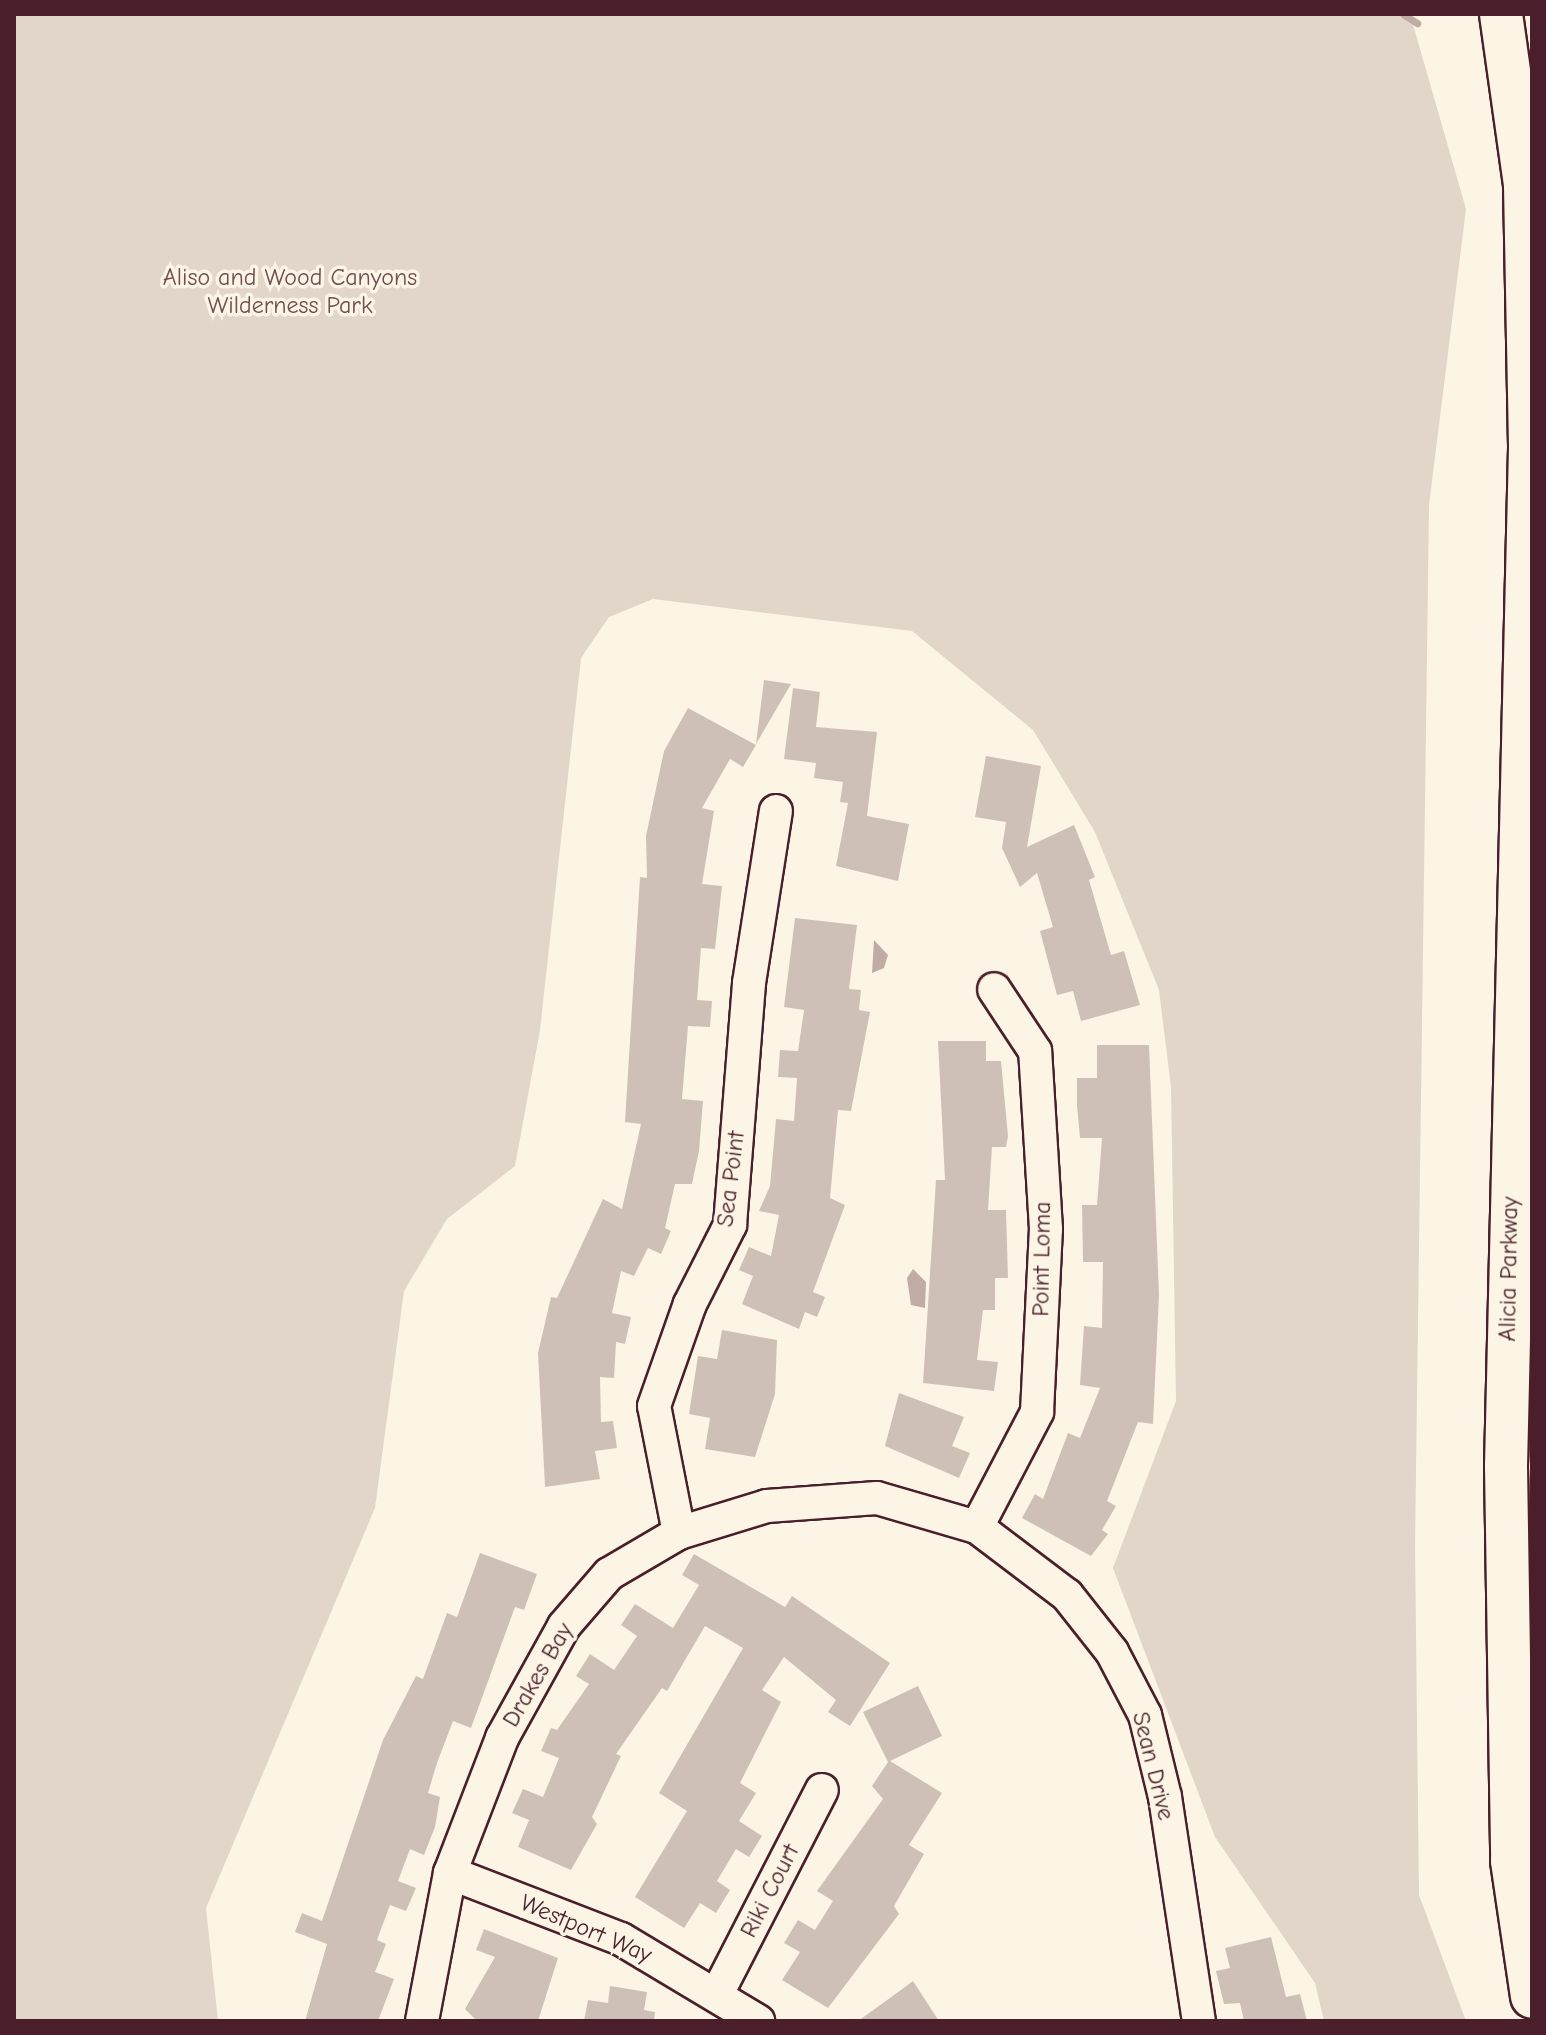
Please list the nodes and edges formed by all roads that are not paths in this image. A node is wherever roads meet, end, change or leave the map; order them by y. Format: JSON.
{"nodes":[{"id":1,"x":1501,"y":14,"type":"edge"},
{"id":2,"x":776,"y":811,"type":"dead end"},
{"id":3,"x":994,"y":989,"type":"dead end"},
{"id":4,"x":1520,"y":1211,"type":"edge"},
{"id":5,"x":977,"y":1527,"type":"junction"},
{"id":6,"x":679,"y":1533,"type":"junction"},
{"id":7,"x":822,"y":1790,"type":"dead end"},
{"id":8,"x":450,"y":1873,"type":"junction"},
{"id":9,"x":718,"y":1992,"type":"junction"},
{"id":10,"x":1532,"y":1997,"type":"edge"},
{"id":11,"x":422,"y":2021,"type":"edge"},
{"id":12,"x":758,"y":2021,"type":"edge"},
{"id":13,"x":1199,"y":2021,"type":"edge"}],
"edges":[{"from":1,"to":4,"type":"main road","name":"Alicia Parkway"},
{"from":2,"to":6,"type":"street","name":"Sea Point"},
{"from":3,"to":5,"type":"street","name":"Point Loma"},
{"from":4,"to":10,"type":"main road","name":"Alicia Parkway"},
{"from":5,"to":6,"type":"street","name":"Drakes Bay"},
{"from":5,"to":13,"type":"street","name":"Sean Drive"},
{"from":6,"to":8,"type":"street","name":"Drakes Bay"},
{"from":7,"to":9,"type":"street","name":"Riki Court"},
{"from":8,"to":9,"type":"street","name":"Westport Way"},
{"from":8,"to":11,"type":"street","name":"Drakes Bay"},
{"from":9,"to":12,"type":"street","name":"Westport Way"}]}
